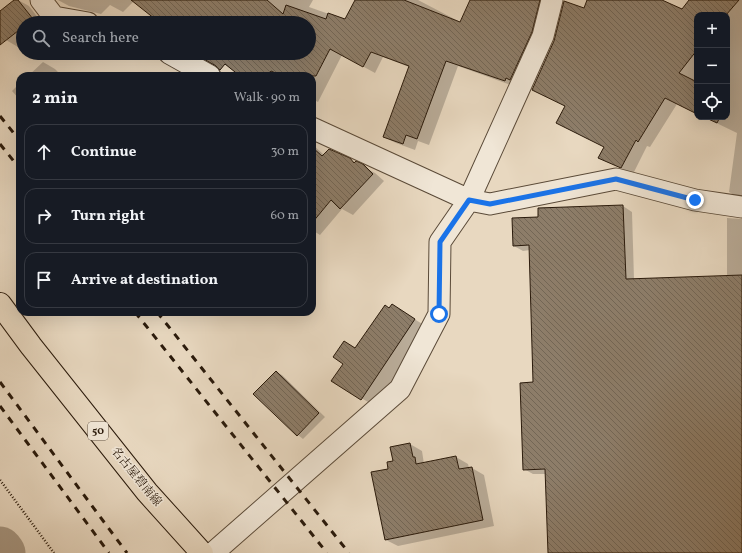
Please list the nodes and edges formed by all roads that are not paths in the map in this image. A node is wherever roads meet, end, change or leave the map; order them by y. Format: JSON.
{"nodes":[{"id":1,"x":41,"y":0,"type":"edge"},
{"id":2,"x":552,"y":0,"type":"edge"},
{"id":3,"x":53,"y":16,"type":"edge"},
{"id":4,"x":181,"y":60,"type":"edge"},
{"id":5,"x":203,"y":72,"type":"edge"},
{"id":6,"x":316,"y":130,"type":"edge"},
{"id":7,"x":469,"y":200,"type":"junction"},
{"id":8,"x":742,"y":207,"type":"edge"},
{"id":9,"x":0,"y":304,"type":"edge"},
{"id":10,"x":202,"y":553,"type":"edge"},
{"id":11,"x":213,"y":553,"type":"edge"}],
"edges":[{"from":1,"to":3,"type":"street"},
{"from":2,"to":7,"type":"street"},
{"from":4,"to":5,"type":"street"},
{"from":6,"to":7,"type":"street"},
{"from":7,"to":8,"type":"street"},
{"from":7,"to":11,"type":"street"},
{"from":9,"to":10,"type":"main road","name":"名古屋碧南線","number":"50"}]}
